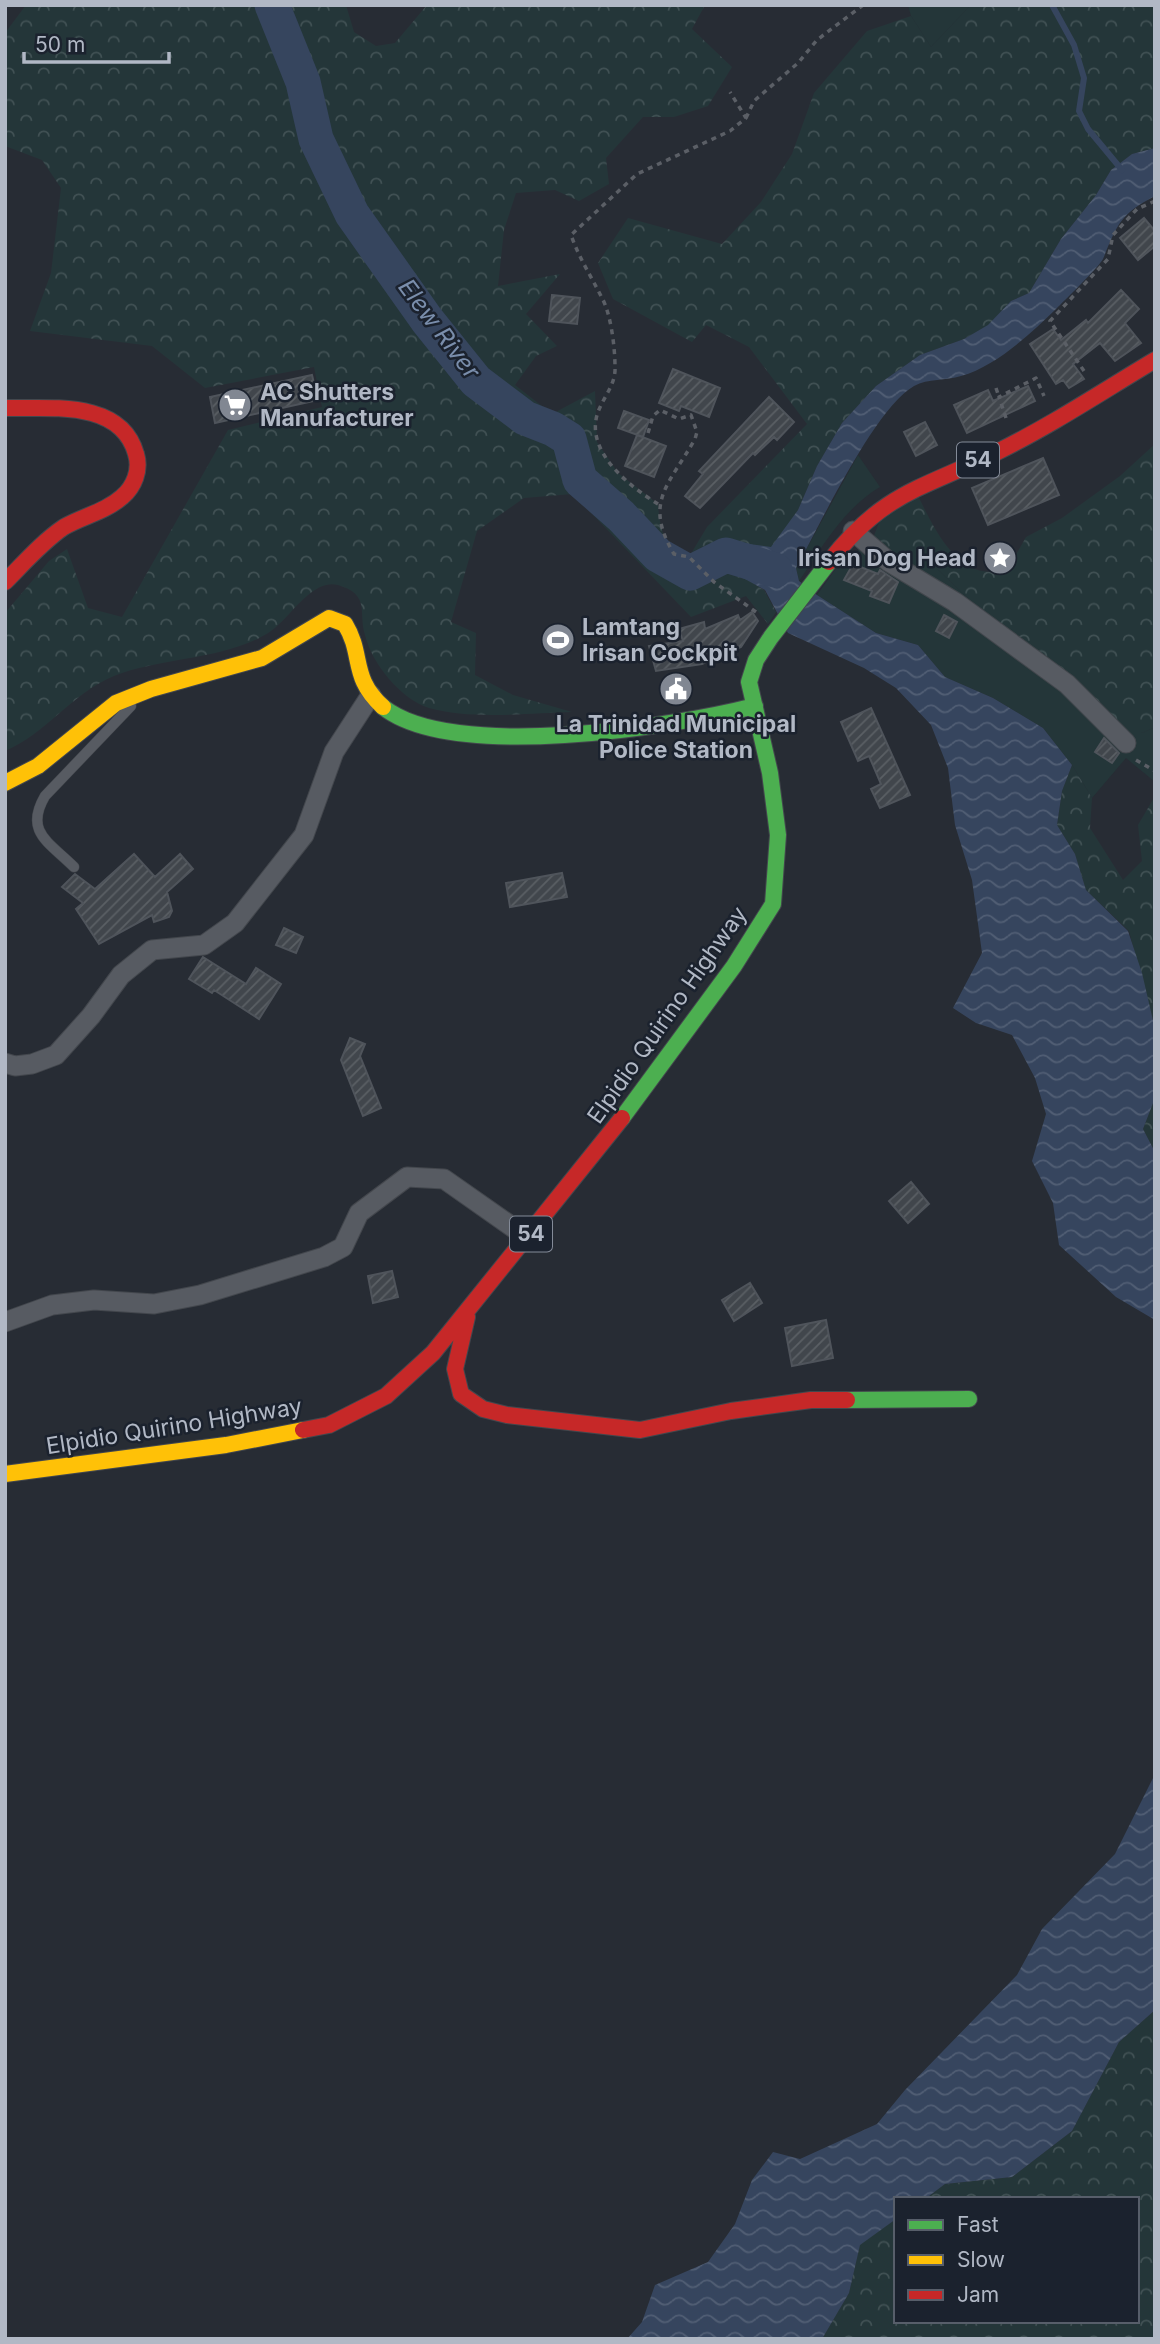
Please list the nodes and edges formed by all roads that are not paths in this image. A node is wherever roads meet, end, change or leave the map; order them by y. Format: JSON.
{"nodes":[{"id":1,"x":1155,"y":360,"type":"edge"},
{"id":2,"x":5,"y":408,"type":"edge"},
{"id":3,"x":853,"y":531,"type":"junction"},
{"id":4,"x":5,"y":582,"type":"edge"},
{"id":5,"x":147,"y":687,"type":"junction"},
{"id":6,"x":372,"y":695,"type":"junction"},
{"id":7,"x":755,"y":706,"type":"junction"},
{"id":8,"x":1126,"y":743,"type":"dead end"},
{"id":9,"x":5,"y":783,"type":"edge"},
{"id":10,"x":74,"y":867,"type":"dead end"},
{"id":11,"x":5,"y":1063,"type":"edge"},
{"id":12,"x":528,"y":1238,"type":"junction"},
{"id":13,"x":470,"y":1308,"type":"junction"},
{"id":14,"x":5,"y":1322,"type":"edge"},
{"id":15,"x":969,"y":1399,"type":"dead end"},
{"id":16,"x":5,"y":1475,"type":"edge"}],
"edges":[{"from":1,"to":3,"type":"main road","name":"Elpidio Quirino Highway","number":"54"},
{"from":2,"to":4,"type":"main road"},
{"from":3,"to":7,"type":"main road","name":"Elpidio Quirino Highway","number":"54"},
{"from":3,"to":8,"type":"street"},
{"from":5,"to":6,"type":"main road"},
{"from":5,"to":9,"type":"main road"},
{"from":5,"to":10,"type":"lane"},
{"from":6,"to":7,"type":"main road"},
{"from":6,"to":11,"type":"street"},
{"from":7,"to":12,"type":"main road","name":"Elpidio Quirino Highway","number":"54"},
{"from":12,"to":13,"type":"main road","name":"Elpidio Quirino Highway","number":"54"},
{"from":12,"to":14,"type":"street"},
{"from":13,"to":15,"type":"main road"},
{"from":13,"to":16,"type":"main road","name":"Elpidio Quirino Highway","number":"54"}]}
